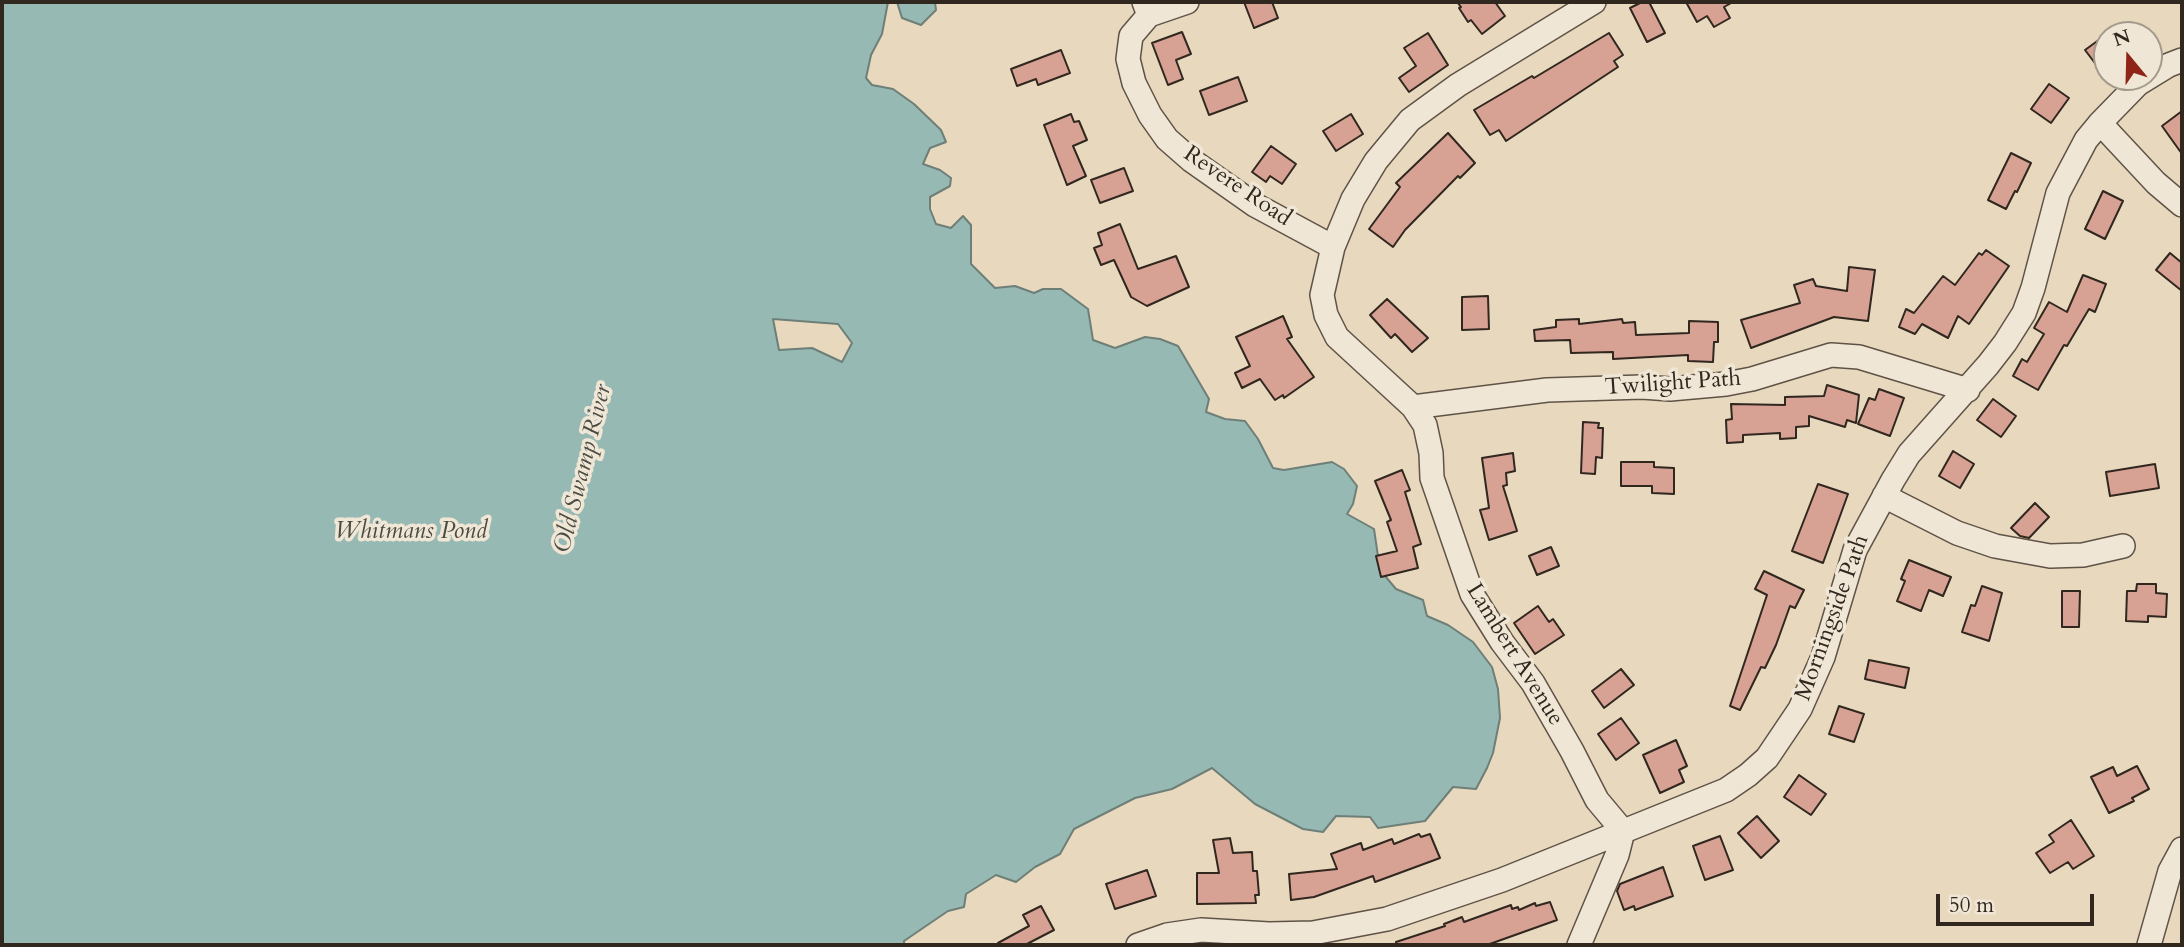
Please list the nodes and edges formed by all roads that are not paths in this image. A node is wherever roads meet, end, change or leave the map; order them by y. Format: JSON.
{"nodes":[{"id":1,"x":1187,"y":2,"type":"edge"},
{"id":2,"x":1594,"y":2,"type":"edge"},
{"id":3,"x":1146,"y":8,"type":"edge"},
{"id":4,"x":2182,"y":60,"type":"edge"},
{"id":5,"x":2100,"y":123,"type":"junction"},
{"id":6,"x":2182,"y":205,"type":"edge"},
{"id":7,"x":1333,"y":247,"type":"junction"},
{"id":8,"x":1968,"y":390,"type":"junction"},
{"id":9,"x":1413,"y":407,"type":"junction"},
{"id":10,"x":1884,"y":496,"type":"junction"},
{"id":11,"x":2123,"y":545,"type":"dead end"},
{"id":12,"x":1623,"y":831,"type":"junction"},
{"id":13,"x":2182,"y":849,"type":"edge"},
{"id":14,"x":1138,"y":945,"type":"edge"},
{"id":15,"x":1580,"y":945,"type":"edge"},
{"id":16,"x":2149,"y":945,"type":"edge"}],
"edges":[{"from":1,"to":3,"type":"street"},
{"from":2,"to":7,"type":"street","name":"Lambert Avenue"},
{"from":3,"to":7,"type":"street","name":"Revere Road"},
{"from":4,"to":5,"type":"street","name":"Morningside Path"},
{"from":5,"to":6,"type":"street"},
{"from":5,"to":8,"type":"street","name":"Morningside Path"},
{"from":7,"to":9,"type":"street","name":"Lambert Avenue"},
{"from":8,"to":9,"type":"street","name":"Twilight Path"},
{"from":8,"to":10,"type":"street","name":"Morningside Path"},
{"from":9,"to":12,"type":"street","name":"Lambert Avenue"},
{"from":10,"to":11,"type":"street"},
{"from":10,"to":12,"type":"street","name":"Morningside Path"},
{"from":12,"to":14,"type":"street","name":"Morningside Path"},
{"from":12,"to":15,"type":"street"},
{"from":13,"to":16,"type":"street"}]}
